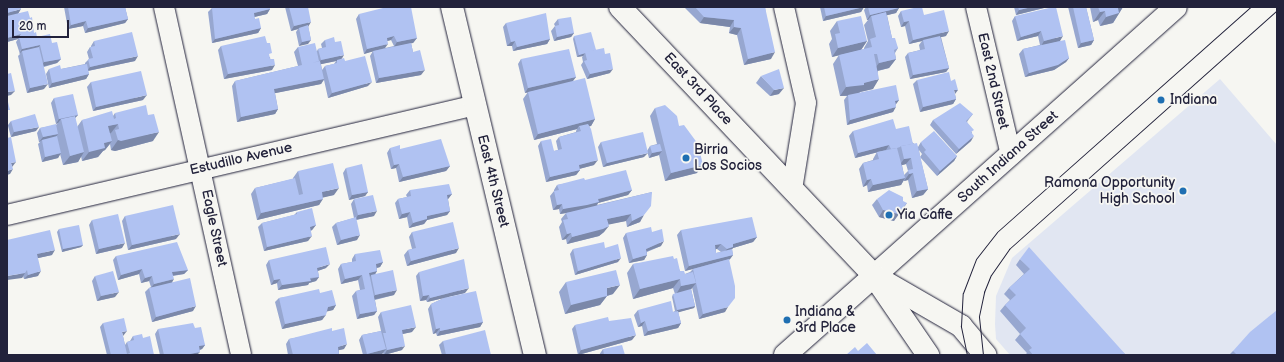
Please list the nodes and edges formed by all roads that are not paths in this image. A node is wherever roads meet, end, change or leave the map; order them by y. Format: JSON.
{"nodes":[{"id":1,"x":164,"y":7,"type":"edge"},
{"id":2,"x":452,"y":7,"type":"edge"},
{"id":3,"x":620,"y":7,"type":"edge"},
{"id":4,"x":784,"y":7,"type":"edge"},
{"id":5,"x":976,"y":7,"type":"edge"},
{"id":6,"x":1176,"y":7,"type":"edge"},
{"id":7,"x":475,"y":105,"type":"junction"},
{"id":8,"x":1011,"y":155,"type":"junction"},
{"id":9,"x":202,"y":168,"type":"junction"},
{"id":10,"x":792,"y":189,"type":"junction"},
{"id":11,"x":7,"y":215,"type":"edge"},
{"id":12,"x":874,"y":276,"type":"junction"},
{"id":13,"x":241,"y":355,"type":"edge"},
{"id":14,"x":535,"y":355,"type":"edge"},
{"id":15,"x":785,"y":355,"type":"edge"},
{"id":16,"x":928,"y":355,"type":"edge"},
{"id":17,"x":985,"y":355,"type":"edge"}],
"edges":[{"from":1,"to":9,"type":"street","name":"Eagle Street"},
{"from":2,"to":7,"type":"street","name":"East 4th Street"},
{"from":3,"to":10,"type":"street","name":"East 3rd Place"},
{"from":4,"to":10,"type":"street"},
{"from":5,"to":8,"type":"street","name":"East 2nd Street"},
{"from":6,"to":8,"type":"street","name":"South Indiana Street"},
{"from":7,"to":9,"type":"street","name":"Estudillo Avenue"},
{"from":7,"to":14,"type":"street","name":"East 4th Street"},
{"from":8,"to":12,"type":"street","name":"South Indiana Street"},
{"from":9,"to":11,"type":"street","name":"Estudillo Avenue"},
{"from":9,"to":13,"type":"street","name":"Eagle Street"},
{"from":10,"to":12,"type":"street","name":"East 3rd Place"},
{"from":12,"to":15,"type":"street","name":"South Indiana Street"},
{"from":12,"to":16,"type":"street"},
{"from":12,"to":17,"type":"street"}]}
